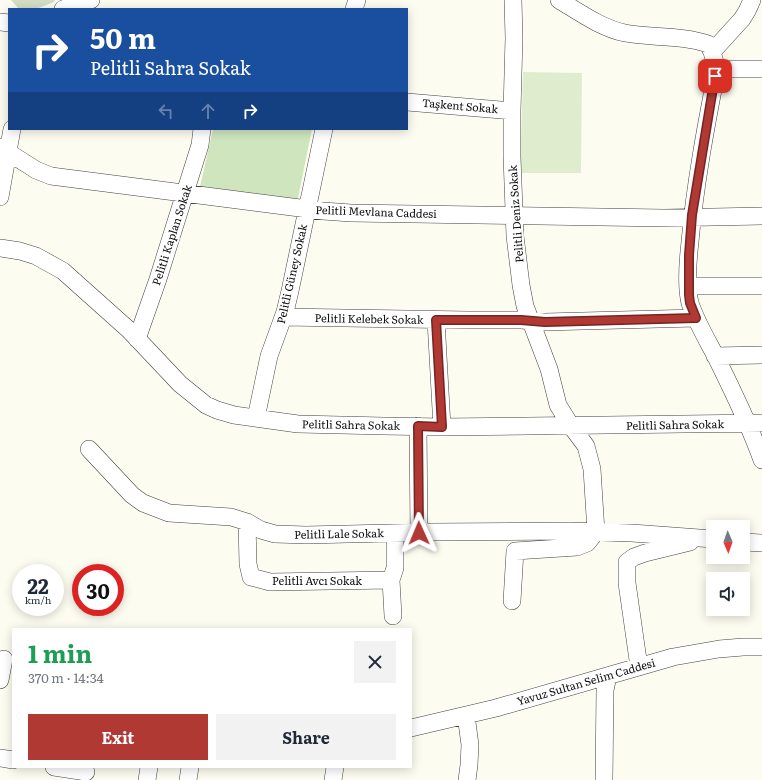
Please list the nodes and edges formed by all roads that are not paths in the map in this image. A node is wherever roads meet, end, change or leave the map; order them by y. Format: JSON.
{"nodes":[{"id":1,"x":91,"y":0,"type":"edge"},
{"id":2,"x":513,"y":0,"type":"edge"},
{"id":3,"x":558,"y":0,"type":"edge"},
{"id":4,"x":752,"y":0,"type":"edge"},
{"id":5,"x":66,"y":8,"type":"edge"},
{"id":6,"x":712,"y":52,"type":"junction"},
{"id":7,"x":716,"y":68,"type":"junction"},
{"id":8,"x":762,"y":69,"type":"edge"},
{"id":9,"x":408,"y":102,"type":"edge"},
{"id":10,"x":512,"y":110,"type":"junction"},
{"id":11,"x":12,"y":130,"type":"edge"},
{"id":12,"x":202,"y":130,"type":"edge"},
{"id":13,"x":324,"y":130,"type":"edge"},
{"id":14,"x":4,"y":150,"type":"edge"},
{"id":15,"x":185,"y":193,"type":"junction"},
{"id":16,"x":0,"y":197,"type":"edge"},
{"id":17,"x":307,"y":209,"type":"junction"},
{"id":18,"x":514,"y":215,"type":"junction"},
{"id":19,"x":762,"y":216,"type":"edge"},
{"id":20,"x":692,"y":218,"type":"junction"},
{"id":21,"x":0,"y":248,"type":"edge"},
{"id":22,"x":688,"y":286,"type":"junction"},
{"id":23,"x":762,"y":286,"type":"edge"},
{"id":24,"x":283,"y":318,"type":"junction"},
{"id":25,"x":696,"y":318,"type":"junction"},
{"id":26,"x":436,"y":320,"type":"junction"},
{"id":27,"x":531,"y":320,"type":"junction"},
{"id":28,"x":137,"y":339,"type":"junction"},
{"id":29,"x":762,"y":355,"type":"edge"},
{"id":30,"x":715,"y":356,"type":"junction"},
{"id":31,"x":256,"y":418,"type":"junction"},
{"id":32,"x":755,"y":423,"type":"edge"},
{"id":33,"x":418,"y":426,"type":"junction"},
{"id":34,"x":570,"y":426,"type":"junction"},
{"id":35,"x":442,"y":427,"type":"junction"},
{"id":36,"x":89,"y":449,"type":"dead end"},
{"id":37,"x":762,"y":460,"type":"edge"},
{"id":38,"x":248,"y":522,"type":"junction"},
{"id":39,"x":596,"y":532,"type":"junction"},
{"id":40,"x":395,"y":533,"type":"junction"},
{"id":41,"x":419,"y":533,"type":"junction"},
{"id":42,"x":706,"y":539,"type":"edge"},
{"id":43,"x":706,"y":540,"type":"edge"},
{"id":44,"x":750,"y":542,"type":"edge"},
{"id":45,"x":762,"y":543,"type":"edge"},
{"id":46,"x":391,"y":580,"type":"junction"},
{"id":47,"x":512,"y":601,"type":"dead end"},
{"id":48,"x":394,"y":616,"type":"dead end"},
{"id":49,"x":762,"y":647,"type":"edge"},
{"id":50,"x":6,"y":659,"type":"edge"},
{"id":51,"x":639,"y":667,"type":"junction"},
{"id":52,"x":608,"y":676,"type":"junction"},
{"id":53,"x":0,"y":680,"type":"edge"},
{"id":54,"x":466,"y":715,"type":"junction"},
{"id":55,"x":412,"y":728,"type":"edge"},
{"id":56,"x":0,"y":758,"type":"edge"},
{"id":57,"x":12,"y":760,"type":"edge"},
{"id":58,"x":59,"y":768,"type":"edge"},
{"id":59,"x":149,"y":768,"type":"edge"},
{"id":60,"x":190,"y":768,"type":"edge"},
{"id":61,"x":335,"y":768,"type":"edge"},
{"id":62,"x":86,"y":773,"type":"edge"},
{"id":63,"x":147,"y":780,"type":"edge"},
{"id":64,"x":188,"y":780,"type":"edge"},
{"id":65,"x":333,"y":780,"type":"edge"},
{"id":66,"x":467,"y":780,"type":"edge"},
{"id":67,"x":604,"y":780,"type":"edge"}],
"edges":[{"from":1,"to":5,"type":"street"},
{"from":2,"to":10,"type":"street","name":"Pelitli Deniz Sokak"},
{"from":3,"to":6,"type":"street"},
{"from":4,"to":6,"type":"street"},
{"from":6,"to":7,"type":"street"},
{"from":7,"to":8,"type":"street"},
{"from":7,"to":20,"type":"street"},
{"from":9,"to":10,"type":"street","name":"Taşkent Sokak"},
{"from":10,"to":18,"type":"street","name":"Pelitli Deniz Sokak"},
{"from":11,"to":14,"type":"street"},
{"from":12,"to":15,"type":"street","name":"Pelitli Kaplan Sokak"},
{"from":13,"to":17,"type":"street","name":"Pelitli Güney Sokak"},
{"from":14,"to":15,"type":"street","name":"Pelitli Mevlana Caddesi"},
{"from":14,"to":16,"type":"street"},
{"from":15,"to":17,"type":"street","name":"Pelitli Mevlana Caddesi"},
{"from":15,"to":28,"type":"street","name":"Pelitli Kaplan Sokak"},
{"from":17,"to":18,"type":"street","name":"Pelitli Mevlana Caddesi"},
{"from":17,"to":24,"type":"street","name":"Pelitli Güney Sokak"},
{"from":18,"to":20,"type":"street","name":"Pelitli Mevlana Caddesi"},
{"from":18,"to":27,"type":"street","name":"Pelitli Deniz Sokak"},
{"from":19,"to":20,"type":"street","name":"Pelitli Mevlana Caddesi"},
{"from":20,"to":22,"type":"street"},
{"from":21,"to":28,"type":"street","name":"Pelitli Sahra Sokak"},
{"from":22,"to":23,"type":"street"},
{"from":22,"to":25,"type":"street"},
{"from":24,"to":26,"type":"street","name":"Pelitli Kelebek Sokak"},
{"from":24,"to":31,"type":"street","name":"Pelitli Güney Sokak"},
{"from":25,"to":27,"type":"street","name":"Pelitli Kelebek Sokak"},
{"from":25,"to":30,"type":"street"},
{"from":26,"to":27,"type":"street","name":"Pelitli Kelebek Sokak"},
{"from":26,"to":35,"type":"street"},
{"from":27,"to":34,"type":"street","name":"Pelitli Deniz Sokak"},
{"from":28,"to":31,"type":"street","name":"Pelitli Sahra Sokak"},
{"from":29,"to":30,"type":"street"},
{"from":30,"to":32,"type":"street"},
{"from":31,"to":33,"type":"street","name":"Pelitli Sahra Sokak"},
{"from":32,"to":34,"type":"street","name":"Pelitli Sahra Sokak"},
{"from":32,"to":37,"type":"street"},
{"from":33,"to":35,"type":"street","name":"Pelitli Sahra Sokak"},
{"from":33,"to":41,"type":"street"},
{"from":34,"to":35,"type":"street","name":"Pelitli Sahra Sokak"},
{"from":34,"to":39,"type":"street","name":"Pelitli Deniz Sokak"},
{"from":36,"to":38,"type":"street","name":"Pelitli Lale Sokak"},
{"from":38,"to":40,"type":"street","name":"Pelitli Lale Sokak"},
{"from":38,"to":46,"type":"street","name":"Pelitli Avcı Sokak"},
{"from":39,"to":41,"type":"street","name":"Pelitli Lale Sokak"},
{"from":39,"to":42,"type":"street","name":"Pelitli Lale Sokak"},
{"from":39,"to":47,"type":"street"},
{"from":40,"to":41,"type":"street","name":"Pelitli Lale Sokak"},
{"from":40,"to":46,"type":"street"},
{"from":43,"to":51,"type":"street"},
{"from":44,"to":45,"type":"street"},
{"from":46,"to":48,"type":"street"},
{"from":49,"to":51,"type":"street","name":"Yavuz Sultan Selim Caddesi"},
{"from":50,"to":53,"type":"street"},
{"from":51,"to":52,"type":"street","name":"Yavuz Sultan Selim Caddesi"},
{"from":52,"to":54,"type":"street","name":"Yavuz Sultan Selim Caddesi"},
{"from":52,"to":67,"type":"street"},
{"from":54,"to":55,"type":"street","name":"Yavuz Sultan Selim Caddesi"},
{"from":54,"to":66,"type":"street"},
{"from":56,"to":57,"type":"street"},
{"from":58,"to":62,"type":"street"},
{"from":59,"to":63,"type":"street"},
{"from":60,"to":64,"type":"street"},
{"from":61,"to":65,"type":"street"}]}
